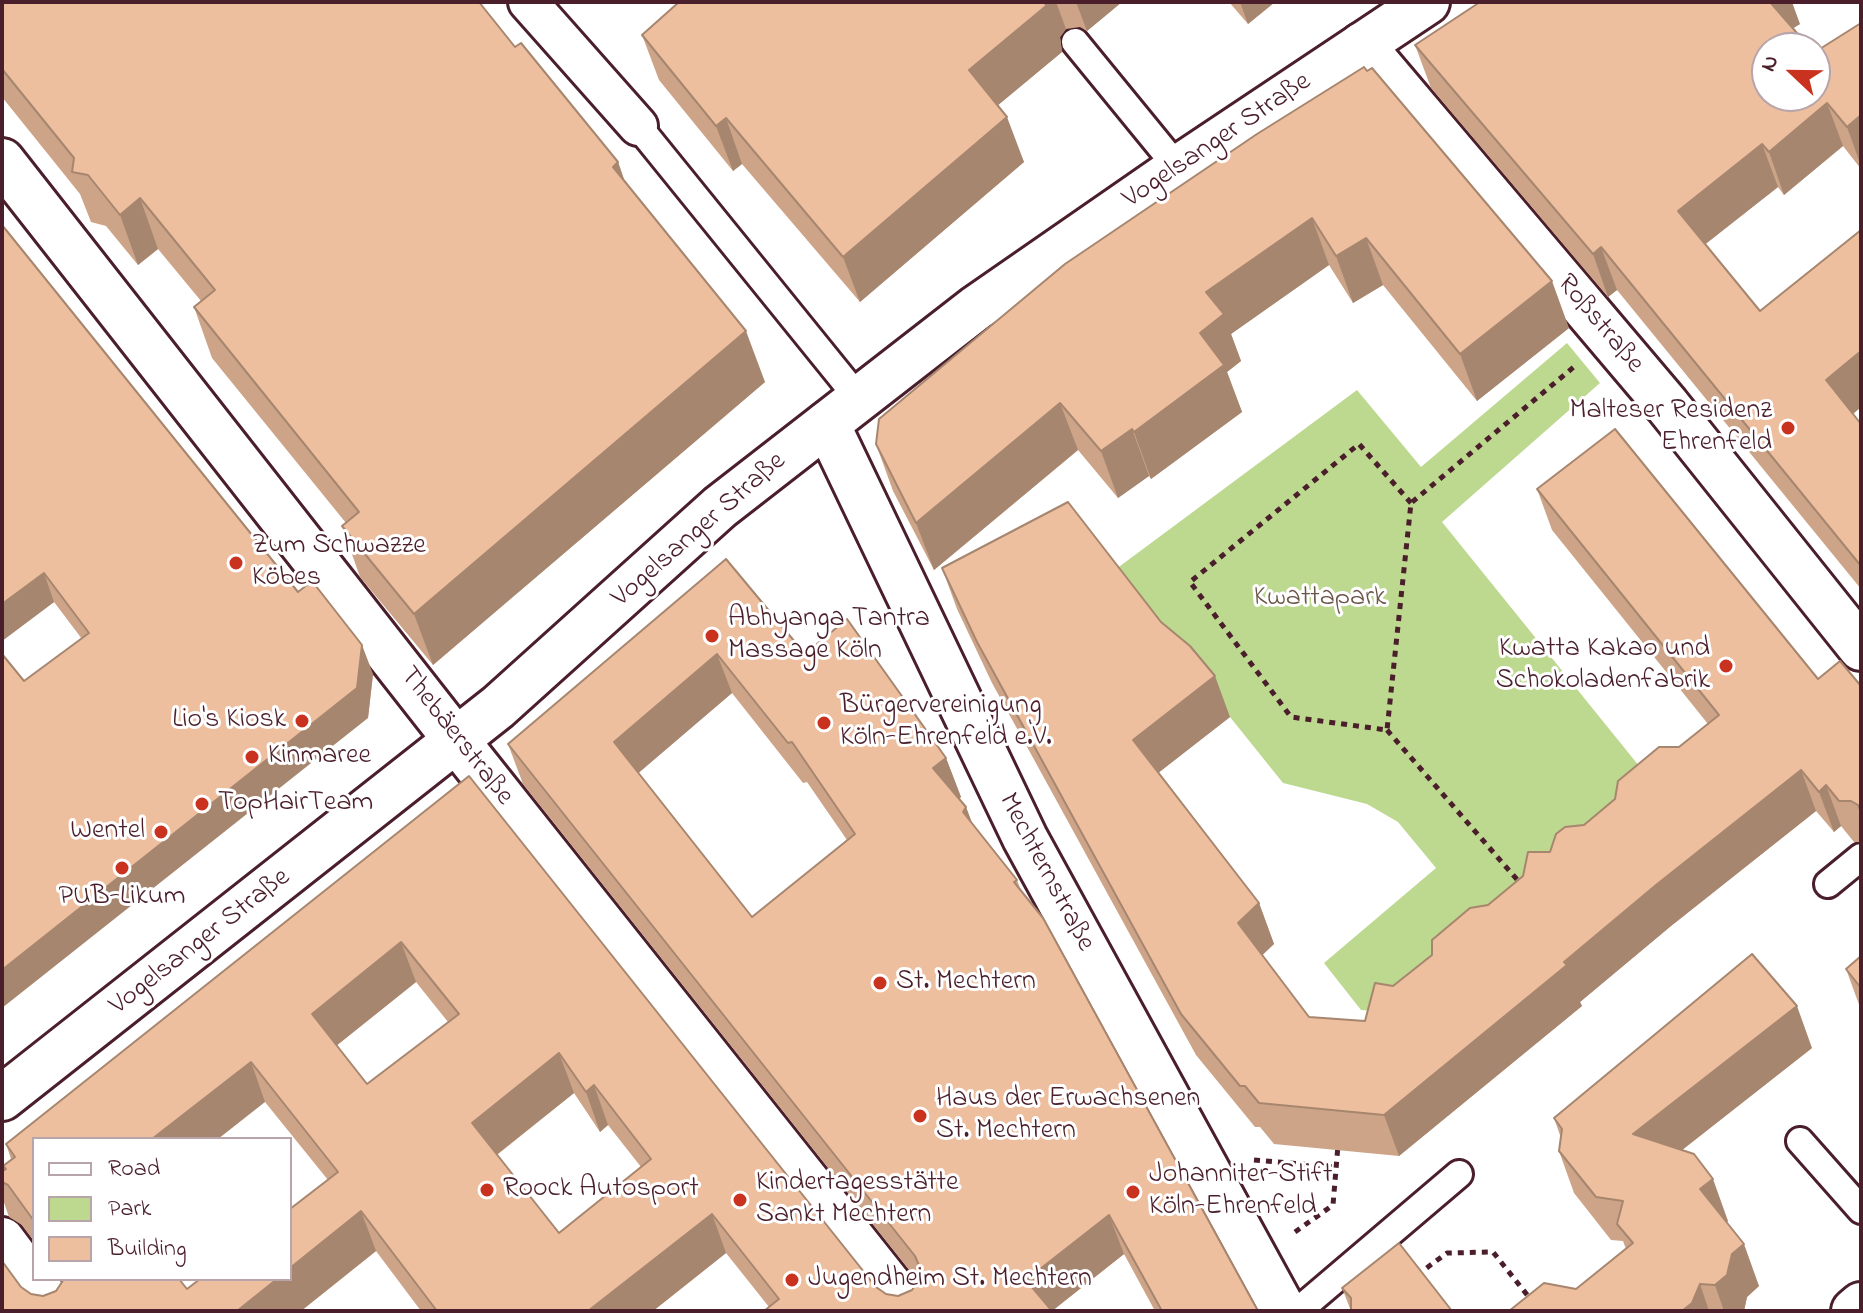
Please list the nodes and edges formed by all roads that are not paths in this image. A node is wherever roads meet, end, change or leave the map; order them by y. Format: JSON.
{"nodes":[{"id":1,"x":528,"y":2,"type":"edge"},
{"id":2,"x":1427,"y":2,"type":"edge"},
{"id":3,"x":1075,"y":42,"type":"dead end"},
{"id":4,"x":1362,"y":45,"type":"junction"},
{"id":5,"x":638,"y":126,"type":"joint"},
{"id":6,"x":2,"y":161,"type":"edge"},
{"id":7,"x":1178,"y":168,"type":"junction"},
{"id":8,"x":843,"y":411,"type":"junction"},
{"id":9,"x":1861,"y":648,"type":"edge"},
{"id":10,"x":456,"y":740,"type":"junction"},
{"id":11,"x":1861,"y":857,"type":"edge"},
{"id":12,"x":1828,"y":884,"type":"dead end"},
{"id":13,"x":2,"y":1098,"type":"edge"},
{"id":14,"x":1800,"y":1141,"type":"dead end"},
{"id":15,"x":1459,"y":1174,"type":"dead end"},
{"id":16,"x":1861,"y":1210,"type":"edge"},
{"id":17,"x":2,"y":1240,"type":"edge"},
{"id":18,"x":32,"y":1280,"type":"edge"},
{"id":19,"x":33,"y":1281,"type":"edge"},
{"id":20,"x":1861,"y":1305,"type":"edge"},
{"id":21,"x":55,"y":1311,"type":"edge"},
{"id":22,"x":910,"y":1311,"type":"edge"},
{"id":23,"x":1284,"y":1311,"type":"edge"},
{"id":24,"x":1298,"y":1311,"type":"edge"},
{"id":25,"x":1854,"y":1311,"type":"edge"}],
"edges":[{"from":1,"to":5,"type":"street"},
{"from":2,"to":4,"type":"street","name":"Vogelsanger Straße"},
{"from":3,"to":7,"type":"lane"},
{"from":4,"to":7,"type":"street","name":"Vogelsanger Straße"},
{"from":4,"to":9,"type":"street","name":"Roßstraße"},
{"from":5,"to":8,"type":"lane"},
{"from":6,"to":10,"type":"street","name":"Thebäerstraße"},
{"from":7,"to":8,"type":"street","name":"Vogelsanger Straße"},
{"from":8,"to":10,"type":"street","name":"Vogelsanger Straße"},
{"from":8,"to":23,"type":"street","name":"Mechternstraße"},
{"from":10,"to":13,"type":"street","name":"Vogelsanger Straße"},
{"from":10,"to":22,"type":"street","name":"Thebäerstraße"},
{"from":11,"to":12,"type":"lane"},
{"from":14,"to":16,"type":"lane"},
{"from":15,"to":24,"type":"lane"},
{"from":17,"to":18,"type":"street"},
{"from":19,"to":21,"type":"street"},
{"from":20,"to":25,"type":"street"}]}
